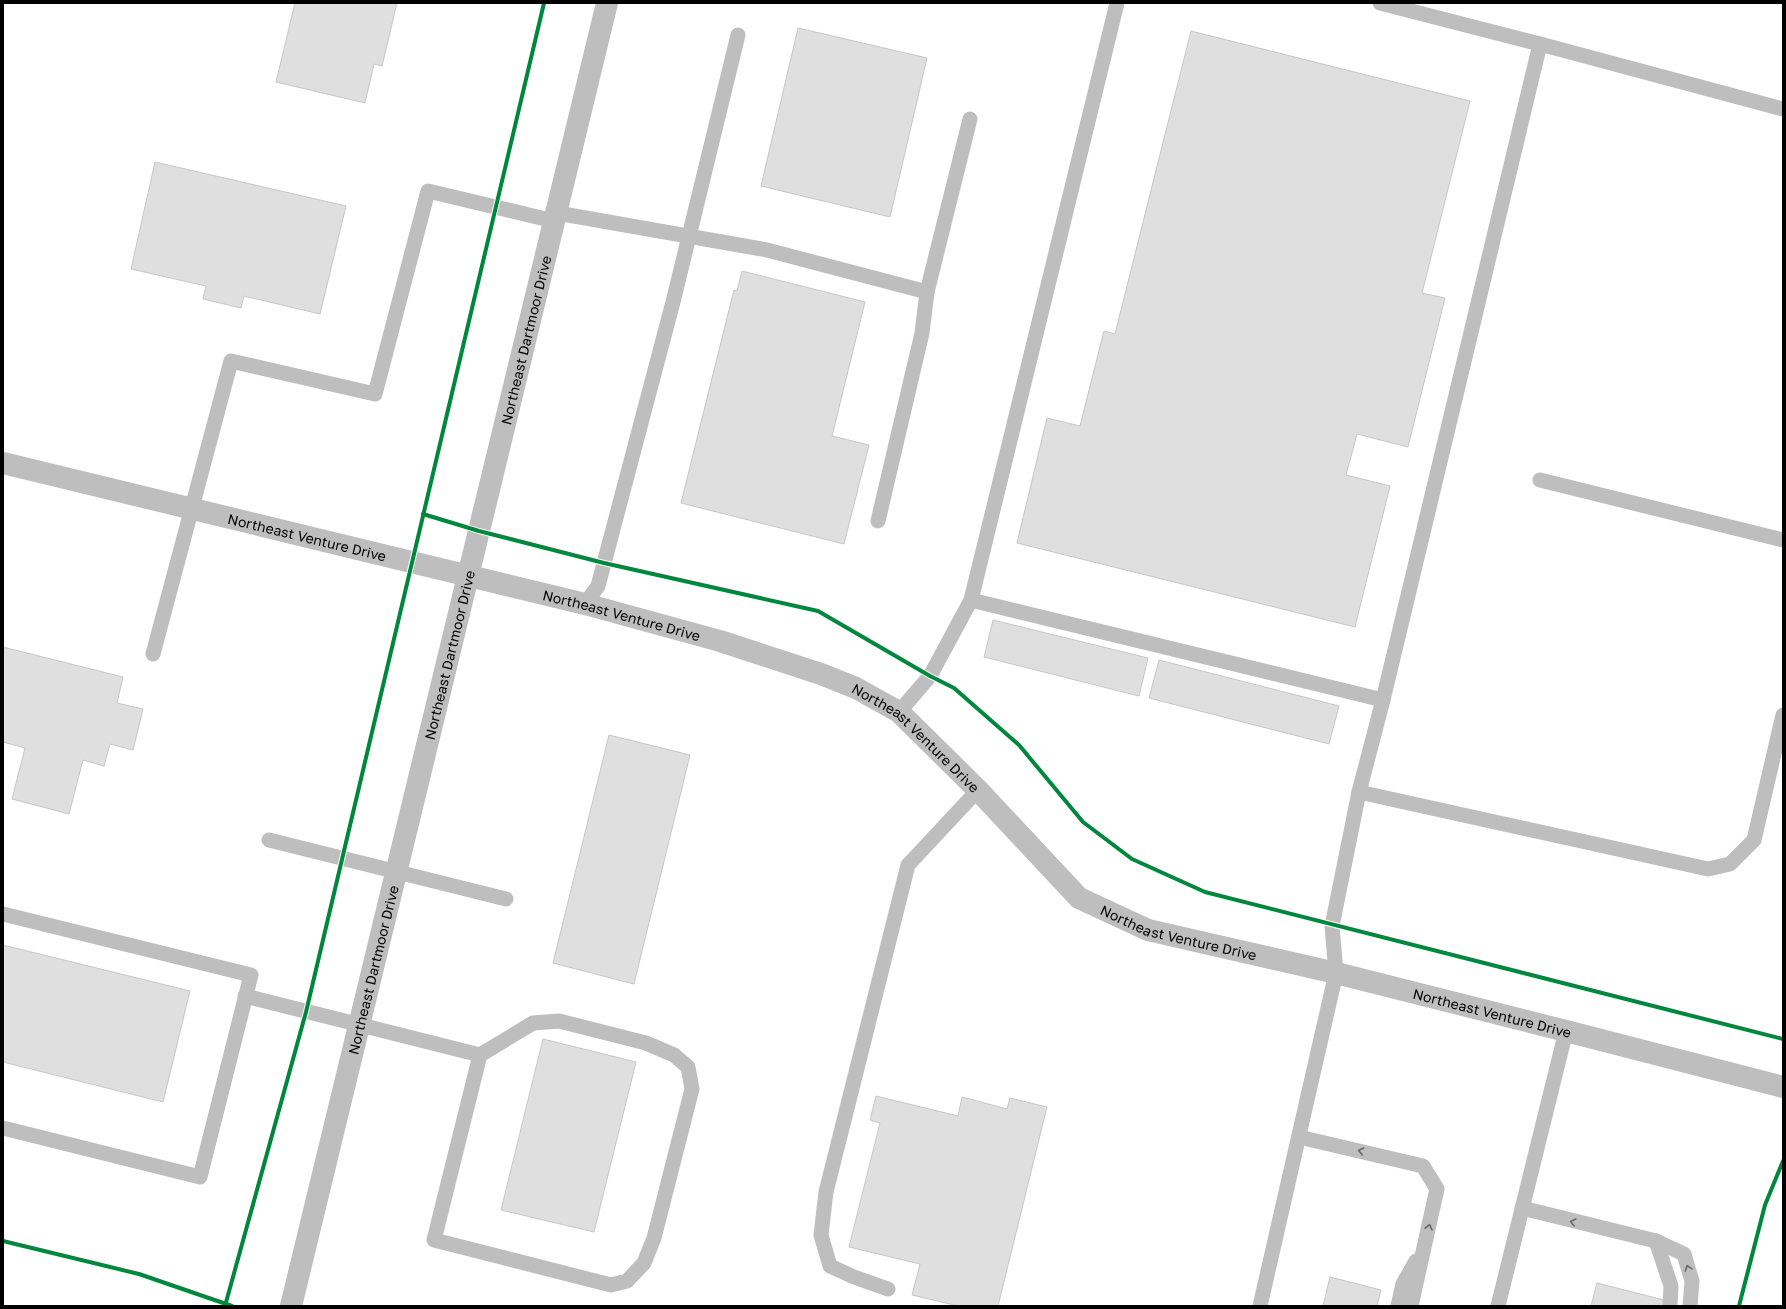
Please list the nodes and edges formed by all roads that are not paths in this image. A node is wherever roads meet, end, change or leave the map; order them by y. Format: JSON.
{"nodes":[{"id":1,"x":607,"y":3,"type":"edge"},
{"id":2,"x":1117,"y":3,"type":"edge"},
{"id":3,"x":1380,"y":3,"type":"edge"},
{"id":4,"x":738,"y":35,"type":"dead end"},
{"id":5,"x":1540,"y":44,"type":"junction"},
{"id":6,"x":1783,"y":108,"type":"edge"},
{"id":7,"x":970,"y":119,"type":"dead end"},
{"id":8,"x":556,"y":217,"type":"junction"},
{"id":9,"x":689,"y":236,"type":"junction"},
{"id":10,"x":927,"y":292,"type":"junction"},
{"id":11,"x":3,"y":463,"type":"edge"},
{"id":12,"x":1540,"y":480,"type":"dead end"},
{"id":13,"x":192,"y":509,"type":"junction"},
{"id":14,"x":878,"y":521,"type":"dead end"},
{"id":15,"x":1783,"y":540,"type":"edge"},
{"id":16,"x":468,"y":576,"type":"junction"},
{"id":17,"x":971,"y":600,"type":"junction"},
{"id":18,"x":585,"y":604,"type":"junction"},
{"id":19,"x":153,"y":654,"type":"dead end"},
{"id":20,"x":1383,"y":700,"type":"junction"},
{"id":21,"x":899,"y":712,"type":"junction"},
{"id":22,"x":1783,"y":715,"type":"edge"},
{"id":23,"x":978,"y":790,"type":"junction"},
{"id":24,"x":1359,"y":792,"type":"junction"},
{"id":25,"x":269,"y":840,"type":"dead end"},
{"id":26,"x":396,"y":872,"type":"junction"},
{"id":27,"x":506,"y":899,"type":"dead end"},
{"id":28,"x":3,"y":914,"type":"edge"},
{"id":29,"x":1336,"y":973,"type":"junction"},
{"id":30,"x":246,"y":996,"type":"junction"},
{"id":31,"x":359,"y":1025,"type":"junction"},
{"id":32,"x":1566,"y":1031,"type":"junction"},
{"id":33,"x":480,"y":1055,"type":"junction"},
{"id":34,"x":1783,"y":1087,"type":"edge"},
{"id":35,"x":3,"y":1128,"type":"edge"},
{"id":36,"x":1299,"y":1137,"type":"junction"},
{"id":37,"x":1522,"y":1208,"type":"junction"},
{"id":38,"x":1656,"y":1241,"type":"junction"},
{"id":39,"x":1424,"y":1247,"type":"junction"},
{"id":40,"x":888,"y":1289,"type":"dead end"},
{"id":41,"x":291,"y":1306,"type":"edge"},
{"id":42,"x":1260,"y":1306,"type":"edge"},
{"id":43,"x":1398,"y":1306,"type":"edge"},
{"id":44,"x":1411,"y":1306,"type":"edge"},
{"id":45,"x":1498,"y":1306,"type":"edge"},
{"id":46,"x":1670,"y":1306,"type":"edge"},
{"id":47,"x":1690,"y":1306,"type":"edge"}],
"edges":[{"from":1,"to":8,"type":"street","name":"Northeast Dartmoor Drive"},
{"from":2,"to":17,"type":"lane"},
{"from":3,"to":5,"type":"lane"},
{"from":4,"to":9,"type":"lane"},
{"from":5,"to":6,"type":"lane"},
{"from":5,"to":20,"type":"lane"},
{"from":7,"to":10,"type":"lane"},
{"from":8,"to":9,"type":"lane"},
{"from":8,"to":13,"type":"lane"},
{"from":8,"to":16,"type":"street","name":"Northeast Dartmoor Drive"},
{"from":9,"to":10,"type":"lane"},
{"from":9,"to":18,"type":"lane"},
{"from":10,"to":14,"type":"lane"},
{"from":11,"to":13,"type":"street","name":"Northeast Venture Drive"},
{"from":12,"to":15,"type":"lane"},
{"from":13,"to":16,"type":"street","name":"Northeast Venture Drive"},
{"from":13,"to":19,"type":"lane"},
{"from":16,"to":18,"type":"street","name":"Northeast Venture Drive"},
{"from":16,"to":26,"type":"street","name":"Northeast Dartmoor Drive"},
{"from":17,"to":20,"type":"lane"},
{"from":17,"to":21,"type":"lane"},
{"from":18,"to":21,"type":"street","name":"Northeast Venture Drive"},
{"from":20,"to":24,"type":"lane"},
{"from":21,"to":23,"type":"street","name":"Northeast Venture Drive"},
{"from":22,"to":24,"type":"lane"},
{"from":23,"to":29,"type":"street","name":"Northeast Venture Drive"},
{"from":23,"to":40,"type":"lane"},
{"from":24,"to":29,"type":"lane"},
{"from":25,"to":26,"type":"lane"},
{"from":26,"to":27,"type":"lane"},
{"from":26,"to":31,"type":"street","name":"Northeast Dartmoor Drive"},
{"from":28,"to":30,"type":"lane"},
{"from":29,"to":32,"type":"street","name":"Northeast Venture Drive"},
{"from":29,"to":36,"type":"lane"},
{"from":30,"to":31,"type":"lane"},
{"from":30,"to":35,"type":"lane"},
{"from":31,"to":33,"type":"lane"},
{"from":31,"to":41,"type":"street","name":"Northeast Dartmoor Drive"},
{"from":32,"to":34,"type":"street","name":"Northeast Venture Drive"},
{"from":32,"to":37,"type":"lane"},
{"from":33,"to":33,"type":"lane"},
{"from":39,"to":36,"type":"lane","one_way":true},
{"from":36,"to":42,"type":"lane"},
{"from":38,"to":37,"type":"lane","one_way":true},
{"from":37,"to":45,"type":"lane"},
{"from":38,"to":46,"type":"lane"},
{"from":47,"to":38,"type":"lane","one_way":true},
{"from":39,"to":43,"type":"lane"},
{"from":39,"to":44,"type":"lane"}]}
